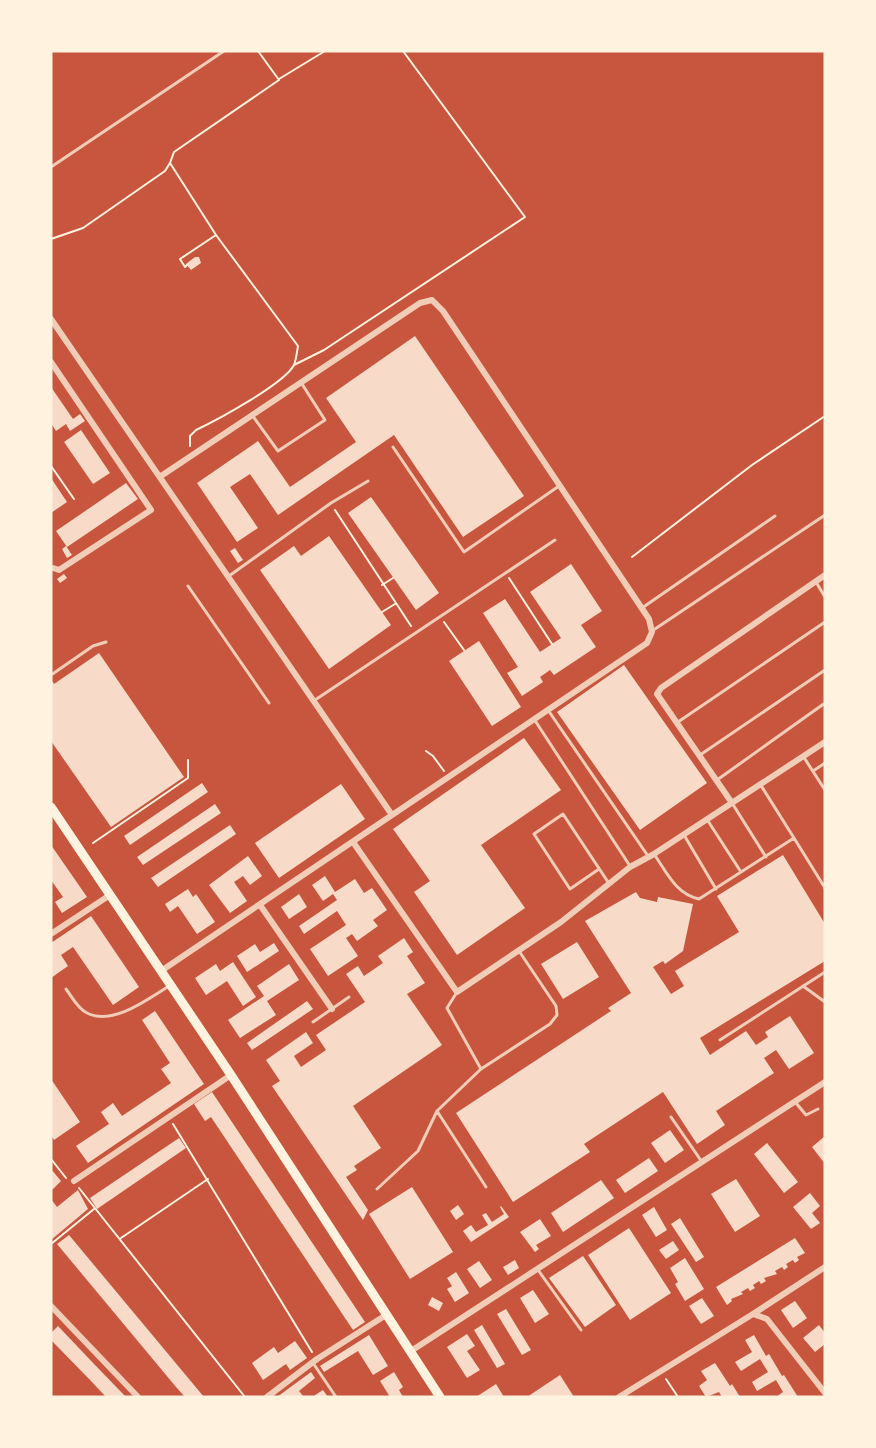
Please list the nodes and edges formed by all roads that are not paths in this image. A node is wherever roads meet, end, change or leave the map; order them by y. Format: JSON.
{"nodes":[{"id":1,"x":224,"y":51,"type":"edge"},
{"id":2,"x":51,"y":167,"type":"edge"},
{"id":3,"x":51,"y":319,"type":"edge"},
{"id":4,"x":51,"y":362,"type":"edge"},
{"id":5,"x":301,"y":382,"type":"junction"},
{"id":6,"x":252,"y":415,"type":"junction"},
{"id":7,"x":393,"y":447,"type":"dead end"},
{"id":8,"x":161,"y":476,"type":"junction"},
{"id":9,"x":368,"y":481,"type":"dead end"},
{"id":10,"x":559,"y":486,"type":"junction"},
{"id":11,"x":825,"y":515,"type":"edge"},
{"id":12,"x":775,"y":516,"type":"dead end"},
{"id":13,"x":555,"y":540,"type":"dead end"},
{"id":14,"x":52,"y":568,"type":"edge"},
{"id":15,"x":825,"y":575,"type":"edge"},
{"id":16,"x":229,"y":576,"type":"junction"},
{"id":17,"x":816,"y":582,"type":"junction"},
{"id":18,"x":188,"y":586,"type":"dead end"},
{"id":19,"x":825,"y":597,"type":"edge"},
{"id":20,"x":642,"y":608,"type":"junction"},
{"id":21,"x":825,"y":622,"type":"edge"},
{"id":22,"x":652,"y":632,"type":"junction"},
{"id":23,"x":106,"y":642,"type":"dead end"},
{"id":24,"x":825,"y":670,"type":"edge"},
{"id":25,"x":51,"y":675,"type":"edge"},
{"id":26,"x":315,"y":700,"type":"junction"},
{"id":27,"x":269,"y":703,"type":"dead end"},
{"id":28,"x":825,"y":703,"type":"edge"},
{"id":29,"x":548,"y":710,"type":"junction"},
{"id":30,"x":534,"y":719,"type":"junction"},
{"id":31,"x":676,"y":724,"type":"junction"},
{"id":32,"x":825,"y":742,"type":"edge"},
{"id":33,"x":698,"y":756,"type":"junction"},
{"id":34,"x":803,"y":756,"type":"junction"},
{"id":35,"x":825,"y":763,"type":"edge"},
{"id":36,"x":813,"y":771,"type":"junction"},
{"id":37,"x":716,"y":781,"type":"junction"},
{"id":38,"x":760,"y":784,"type":"junction"},
{"id":39,"x":825,"y":790,"type":"edge"},
{"id":40,"x":732,"y":803,"type":"junction"},
{"id":41,"x":51,"y":807,"type":"edge"},
{"id":42,"x":392,"y":815,"type":"junction"},
{"id":43,"x":707,"y":820,"type":"junction"},
{"id":44,"x":684,"y":835,"type":"junction"},
{"id":45,"x":794,"y":838,"type":"junction"},
{"id":46,"x":353,"y":842,"type":"junction"},
{"id":47,"x":651,"y":856,"type":"junction"},
{"id":48,"x":766,"y":857,"type":"junction"},
{"id":49,"x":630,"y":867,"type":"junction"},
{"id":50,"x":599,"y":869,"type":"junction"},
{"id":51,"x":741,"y":872,"type":"junction"},
{"id":52,"x":609,"y":884,"type":"junction"},
{"id":53,"x":825,"y":888,"type":"edge"},
{"id":54,"x":716,"y":889,"type":"junction"},
{"id":55,"x":110,"y":895,"type":"junction"},
{"id":56,"x":260,"y":905,"type":"junction"},
{"id":57,"x":51,"y":934,"type":"edge"},
{"id":58,"x":518,"y":951,"type":"junction"},
{"id":59,"x":161,"y":971,"type":"junction"},
{"id":60,"x":825,"y":972,"type":"edge"},
{"id":61,"x":171,"y":985,"type":"junction"},
{"id":62,"x":803,"y":986,"type":"junction"},
{"id":63,"x":66,"y":989,"type":"dead end"},
{"id":64,"x":457,"y":992,"type":"junction"},
{"id":65,"x":349,"y":997,"type":"dead end"},
{"id":66,"x":825,"y":1002,"type":"edge"},
{"id":67,"x":332,"y":1009,"type":"junction"},
{"id":68,"x":314,"y":1022,"type":"dead end"},
{"id":69,"x":720,"y":1040,"type":"dead end"},
{"id":70,"x":481,"y":1069,"type":"junction"},
{"id":71,"x":231,"y":1075,"type":"junction"},
{"id":72,"x":825,"y":1082,"type":"edge"},
{"id":73,"x":795,"y":1101,"type":"junction"},
{"id":74,"x":818,"y":1109,"type":"dead end"},
{"id":75,"x":437,"y":1111,"type":"junction"},
{"id":76,"x":671,"y":1117,"type":"dead end"},
{"id":77,"x":702,"y":1162,"type":"junction"},
{"id":78,"x":74,"y":1181,"type":"road end"},
{"id":79,"x":486,"y":1187,"type":"dead end"},
{"id":80,"x":376,"y":1189,"type":"dead end"},
{"id":81,"x":825,"y":1267,"type":"edge"},
{"id":82,"x":537,"y":1269,"type":"junction"},
{"id":83,"x":51,"y":1306,"type":"edge"},
{"id":84,"x":753,"y":1314,"type":"junction"},
{"id":85,"x":386,"y":1315,"type":"junction"},
{"id":86,"x":580,"y":1330,"type":"dead end"},
{"id":87,"x":411,"y":1351,"type":"junction"},
{"id":88,"x":315,"y":1361,"type":"junction"},
{"id":89,"x":825,"y":1393,"type":"edge"},
{"id":90,"x":138,"y":1397,"type":"edge"},
{"id":91,"x":267,"y":1397,"type":"edge"},
{"id":92,"x":336,"y":1397,"type":"edge"},
{"id":93,"x":440,"y":1397,"type":"edge"},
{"id":94,"x":619,"y":1397,"type":"edge"}],
"edges":[{"from":1,"to":2,"type":"lane"},
{"from":3,"to":8,"type":"street"},
{"from":4,"to":14,"type":"street"},
{"from":5,"to":6,"type":"street"},
{"from":5,"to":6,"type":"lane"},
{"from":5,"to":10,"type":"street"},
{"from":6,"to":8,"type":"street"},
{"from":7,"to":10,"type":"lane"},
{"from":8,"to":16,"type":"street"},
{"from":9,"to":16,"type":"lane"},
{"from":10,"to":20,"type":"street"},
{"from":11,"to":22,"type":"lane"},
{"from":12,"to":20,"type":"lane"},
{"from":13,"to":26,"type":"lane"},
{"from":15,"to":17,"type":"street"},
{"from":16,"to":26,"type":"street"},
{"from":17,"to":19,"type":"lane"},
{"from":17,"to":31,"type":"street"},
{"from":18,"to":27,"type":"lane"},
{"from":20,"to":22,"type":"street"},
{"from":21,"to":31,"type":"lane"},
{"from":22,"to":29,"type":"street"},
{"from":23,"to":25,"type":"lane"},
{"from":24,"to":33,"type":"lane"},
{"from":26,"to":42,"type":"street"},
{"from":28,"to":37,"type":"lane"},
{"from":29,"to":30,"type":"street"},
{"from":29,"to":47,"type":"lane"},
{"from":30,"to":42,"type":"street"},
{"from":30,"to":49,"type":"lane"},
{"from":31,"to":33,"type":"street"},
{"from":32,"to":34,"type":"street"},
{"from":33,"to":37,"type":"street"},
{"from":34,"to":36,"type":"lane"},
{"from":34,"to":38,"type":"street"},
{"from":35,"to":36,"type":"lane"},
{"from":36,"to":39,"type":"lane"},
{"from":37,"to":40,"type":"street"},
{"from":38,"to":40,"type":"street"},
{"from":38,"to":45,"type":"lane"},
{"from":40,"to":43,"type":"street"},
{"from":40,"to":48,"type":"lane"},
{"from":41,"to":55,"type":"main road"},
{"from":42,"to":46,"type":"street"},
{"from":43,"to":44,"type":"street"},
{"from":43,"to":51,"type":"lane"},
{"from":44,"to":47,"type":"street"},
{"from":44,"to":54,"type":"lane"},
{"from":45,"to":48,"type":"lane"},
{"from":45,"to":53,"type":"lane"},
{"from":46,"to":56,"type":"street"},
{"from":46,"to":64,"type":"street"},
{"from":47,"to":49,"type":"street"},
{"from":47,"to":54,"type":"lane"},
{"from":48,"to":51,"type":"lane"},
{"from":49,"to":52,"type":"street"},
{"from":50,"to":50,"type":"lane"},
{"from":50,"to":52,"type":"lane"},
{"from":51,"to":54,"type":"lane"},
{"from":52,"to":58,"type":"street"},
{"from":55,"to":57,"type":"street"},
{"from":55,"to":59,"type":"main road"},
{"from":56,"to":59,"type":"street"},
{"from":56,"to":67,"type":"street"},
{"from":58,"to":64,"type":"street"},
{"from":58,"to":70,"type":"lane"},
{"from":59,"to":61,"type":"main road"},
{"from":60,"to":62,"type":"lane"},
{"from":61,"to":63,"type":"lane"},
{"from":61,"to":71,"type":"main road"},
{"from":62,"to":66,"type":"lane"},
{"from":62,"to":69,"type":"lane"},
{"from":64,"to":70,"type":"lane"},
{"from":65,"to":67,"type":"lane"},
{"from":67,"to":68,"type":"lane"},
{"from":70,"to":75,"type":"lane"},
{"from":71,"to":78,"type":"street"},
{"from":71,"to":85,"type":"main road"},
{"from":72,"to":73,"type":"street"},
{"from":73,"to":74,"type":"lane"},
{"from":73,"to":77,"type":"street"},
{"from":75,"to":79,"type":"lane"},
{"from":75,"to":80,"type":"lane"},
{"from":76,"to":77,"type":"lane"},
{"from":77,"to":82,"type":"street"},
{"from":81,"to":84,"type":"street"},
{"from":82,"to":86,"type":"lane"},
{"from":82,"to":87,"type":"street"},
{"from":83,"to":90,"type":"street"},
{"from":84,"to":89,"type":"street"},
{"from":84,"to":94,"type":"street"},
{"from":85,"to":87,"type":"main road"},
{"from":85,"to":88,"type":"street"},
{"from":87,"to":93,"type":"main road"},
{"from":88,"to":91,"type":"street"},
{"from":88,"to":92,"type":"lane"}]}
